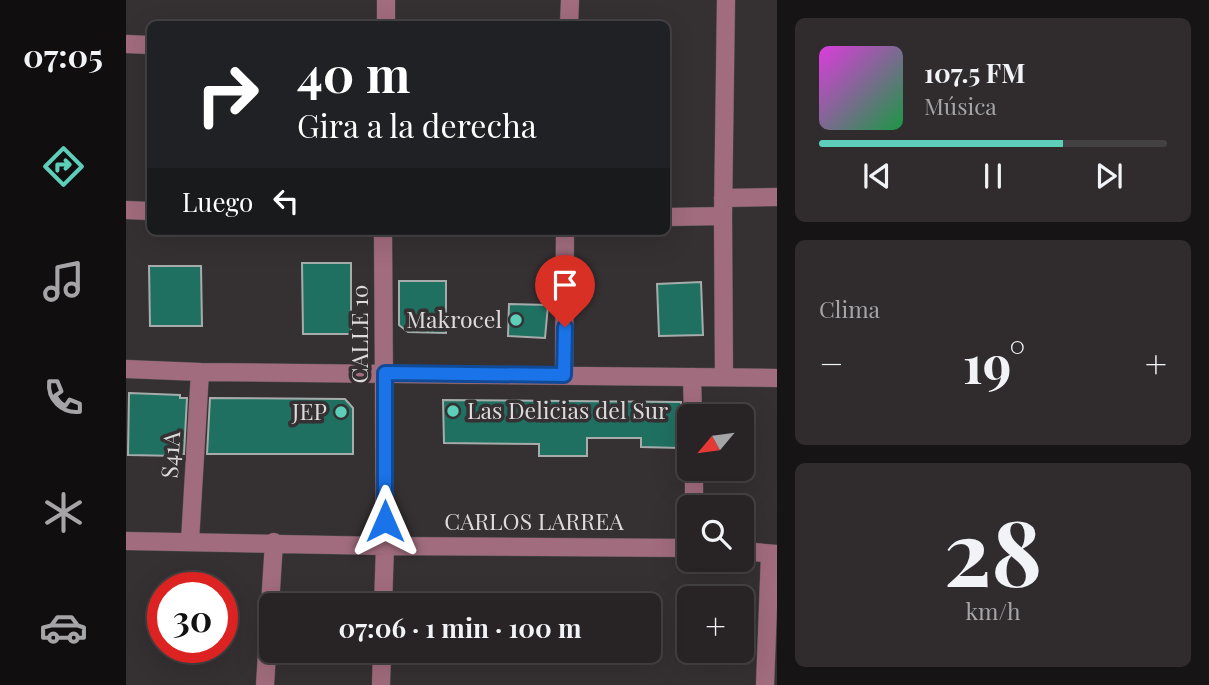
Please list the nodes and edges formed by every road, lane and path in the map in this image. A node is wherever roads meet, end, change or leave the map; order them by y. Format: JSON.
{"nodes":[{"id":1,"x":386,"y":0,"type":"edge"},
{"id":2,"x":570,"y":0,"type":"edge"},
{"id":3,"x":726,"y":0,"type":"edge"},
{"id":4,"x":386,"y":21,"type":"edge"},
{"id":5,"x":569,"y":21,"type":"edge"},
{"id":6,"x":126,"y":44,"type":"edge"},
{"id":7,"x":147,"y":45,"type":"edge"},
{"id":8,"x":777,"y":197,"type":"edge"},
{"id":9,"x":723,"y":207,"type":"junction"},
{"id":10,"x":126,"y":210,"type":"edge"},
{"id":11,"x":147,"y":211,"type":"edge"},
{"id":12,"x":670,"y":216,"type":"edge"},
{"id":13,"x":383,"y":235,"type":"edge"},
{"id":14,"x":565,"y":235,"type":"edge"},
{"id":15,"x":126,"y":369,"type":"edge"},
{"id":16,"x":200,"y":372,"type":"junction"},
{"id":17,"x":385,"y":373,"type":"junction"},
{"id":18,"x":564,"y":375,"type":"junction"},
{"id":19,"x":692,"y":377,"type":"junction"},
{"id":20,"x":724,"y":377,"type":"junction"},
{"id":21,"x":777,"y":378,"type":"edge"},
{"id":22,"x":693,"y":404,"type":"edge"},
{"id":23,"x":126,"y":541,"type":"edge"},
{"id":24,"x":190,"y":541,"type":"junction"},
{"id":25,"x":274,"y":542,"type":"junction"},
{"id":26,"x":385,"y":546,"type":"junction"},
{"id":27,"x":677,"y":548,"type":"edge"},
{"id":28,"x":754,"y":552,"type":"edge"},
{"id":29,"x":773,"y":554,"type":"edge"},
{"id":30,"x":383,"y":593,"type":"edge"},
{"id":31,"x":381,"y":663,"type":"edge"},
{"id":32,"x":265,"y":685,"type":"edge"},
{"id":33,"x":380,"y":685,"type":"edge"},
{"id":34,"x":765,"y":685,"type":"edge"}],
"edges":[{"from":1,"to":4,"type":"street"},
{"from":2,"to":5,"type":"street"},
{"from":3,"to":9,"type":"street"},
{"from":6,"to":7,"type":"street"},
{"from":8,"to":9,"type":"street"},
{"from":9,"to":12,"type":"street"},
{"from":9,"to":20,"type":"street"},
{"from":10,"to":11,"type":"street"},
{"from":13,"to":17,"type":"street","name":"CALLE 10"},
{"from":14,"to":18,"type":"street"},
{"from":15,"to":16,"type":"street"},
{"from":16,"to":17,"type":"street"},
{"from":16,"to":24,"type":"street","name":"S41A"},
{"from":17,"to":18,"type":"street"},
{"from":17,"to":26,"type":"street","name":"CALLE 10"},
{"from":18,"to":19,"type":"street"},
{"from":19,"to":20,"type":"street"},
{"from":19,"to":22,"type":"street"},
{"from":20,"to":21,"type":"street"},
{"from":23,"to":24,"type":"street","name":"CARLOS LARREA"},
{"from":24,"to":25,"type":"street","name":"CARLOS LARREA"},
{"from":25,"to":26,"type":"street","name":"CARLOS LARREA"},
{"from":25,"to":32,"type":"street"},
{"from":26,"to":27,"type":"street","name":"CARLOS LARREA"},
{"from":26,"to":30,"type":"street","name":"CALLE 10"},
{"from":28,"to":29,"type":"street"},
{"from":29,"to":34,"type":"street"},
{"from":31,"to":33,"type":"street"}]}
